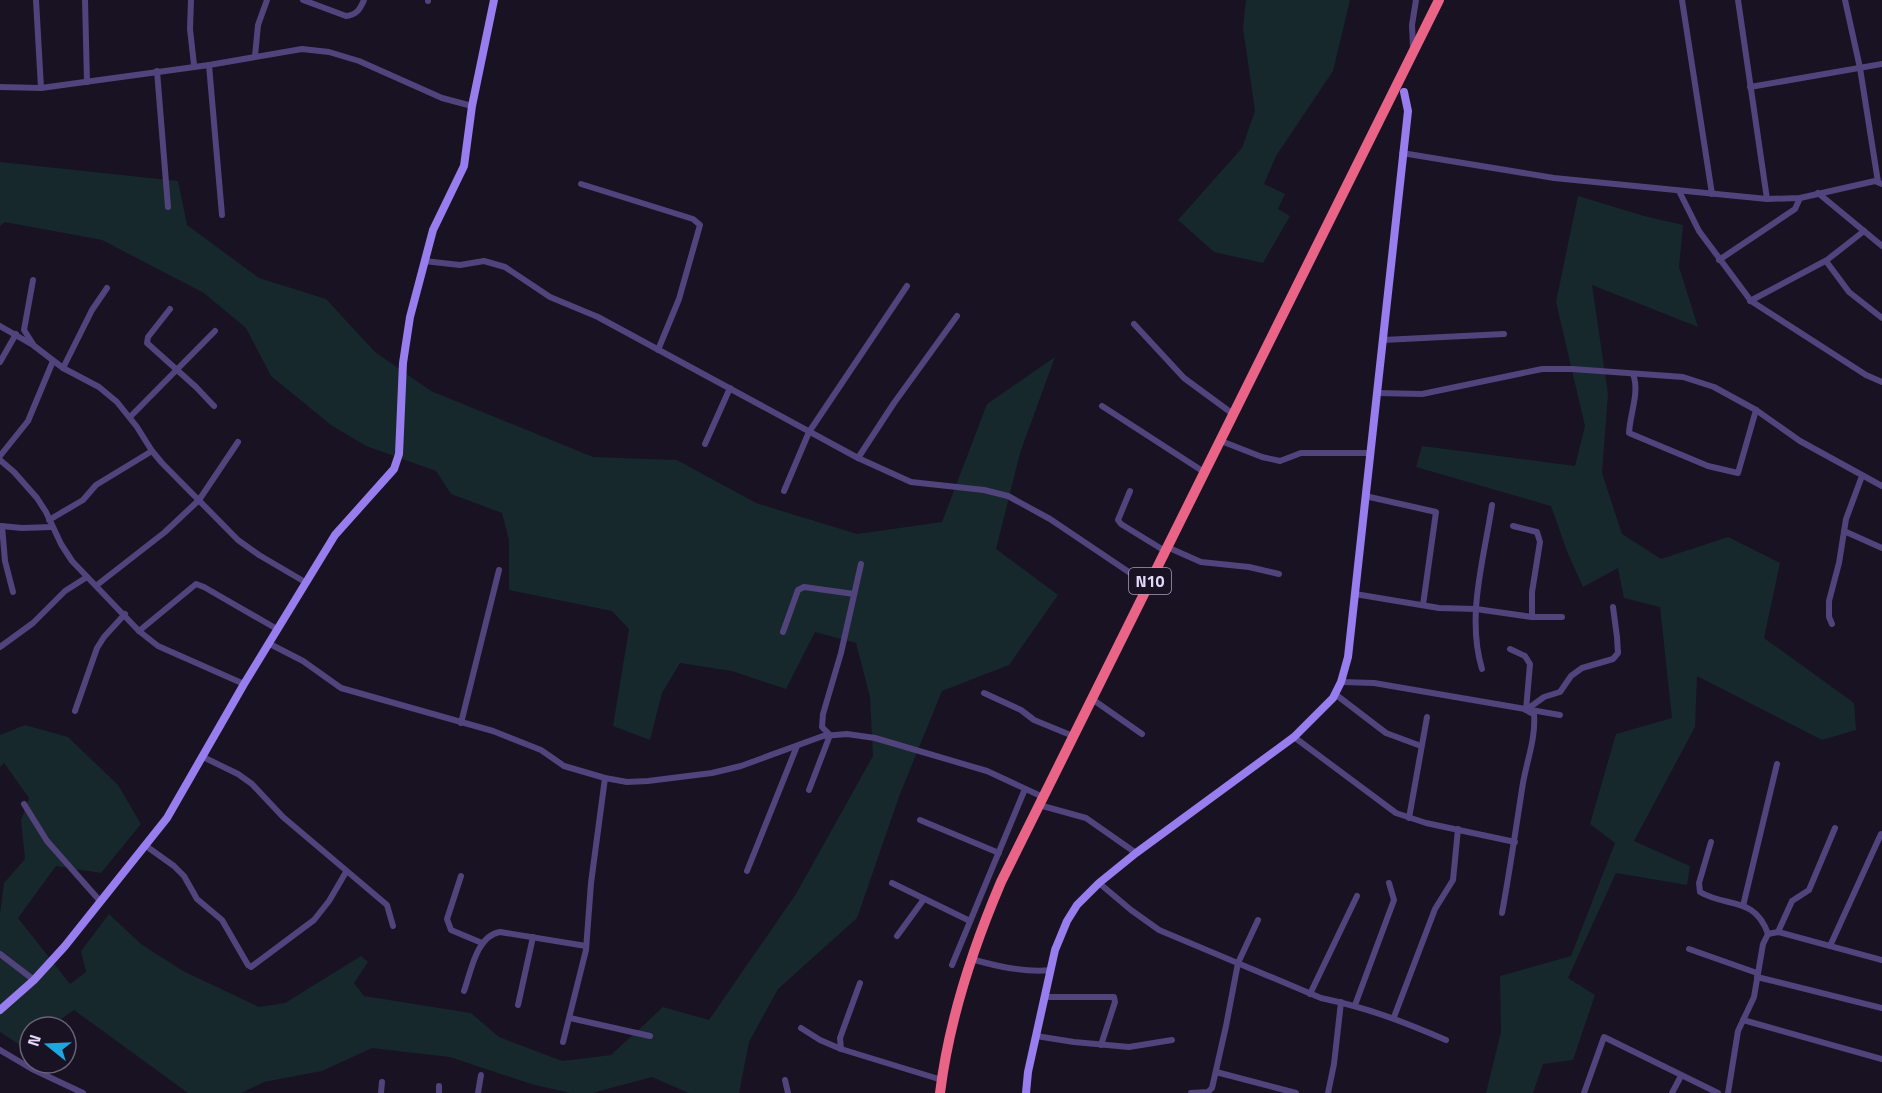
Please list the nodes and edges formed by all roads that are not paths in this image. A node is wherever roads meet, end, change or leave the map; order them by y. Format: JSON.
{"nodes":[{"id":1,"x":36,"y":0,"type":"edge"},
{"id":2,"x":85,"y":0,"type":"edge"},
{"id":3,"x":190,"y":0,"type":"edge"},
{"id":4,"x":267,"y":0,"type":"edge"},
{"id":5,"x":303,"y":0,"type":"edge"},
{"id":6,"x":364,"y":0,"type":"edge"},
{"id":7,"x":494,"y":0,"type":"edge"},
{"id":8,"x":1416,"y":0,"type":"edge"},
{"id":9,"x":1439,"y":0,"type":"edge"},
{"id":10,"x":1682,"y":0,"type":"edge"},
{"id":11,"x":1738,"y":0,"type":"edge"},
{"id":12,"x":1845,"y":0,"type":"edge"},
{"id":13,"x":1414,"y":51,"type":"junction"},
{"id":14,"x":255,"y":56,"type":"junction"},
{"id":15,"x":1882,"y":64,"type":"edge"},
{"id":16,"x":209,"y":65,"type":"junction"},
{"id":17,"x":194,"y":66,"type":"junction"},
{"id":18,"x":1860,"y":69,"type":"junction"},
{"id":19,"x":157,"y":71,"type":"junction"},
{"id":20,"x":87,"y":82,"type":"junction"},
{"id":21,"x":0,"y":87,"type":"edge"},
{"id":22,"x":1401,"y":87,"type":"junction"},
{"id":23,"x":1750,"y":87,"type":"junction"},
{"id":24,"x":41,"y":88,"type":"junction"},
{"id":25,"x":472,"y":105,"type":"junction"},
{"id":26,"x":1402,"y":153,"type":"junction"},
{"id":27,"x":1880,"y":183,"type":"edge"},
{"id":28,"x":581,"y":184,"type":"dead end"},
{"id":29,"x":1679,"y":191,"type":"junction"},
{"id":30,"x":1818,"y":193,"type":"junction"},
{"id":31,"x":1712,"y":194,"type":"junction"},
{"id":32,"x":1800,"y":198,"type":"junction"},
{"id":33,"x":1767,"y":199,"type":"junction"},
{"id":34,"x":168,"y":207,"type":"dead end"},
{"id":35,"x":222,"y":215,"type":"dead end"},
{"id":36,"x":1864,"y":231,"type":"junction"},
{"id":37,"x":1882,"y":246,"type":"edge"},
{"id":38,"x":1719,"y":260,"type":"junction"},
{"id":39,"x":424,"y":261,"type":"junction"},
{"id":40,"x":1826,"y":261,"type":"junction"},
{"id":41,"x":33,"y":280,"type":"dead end"},
{"id":42,"x":907,"y":286,"type":"dead end"},
{"id":43,"x":107,"y":288,"type":"dead end"},
{"id":44,"x":1750,"y":301,"type":"junction"},
{"id":45,"x":170,"y":309,"type":"dead end"},
{"id":46,"x":957,"y":316,"type":"dead end"},
{"id":47,"x":1882,"y":318,"type":"edge"},
{"id":48,"x":1134,"y":324,"type":"dead end"},
{"id":49,"x":0,"y":326,"type":"edge"},
{"id":50,"x":215,"y":331,"type":"dead end"},
{"id":51,"x":16,"y":334,"type":"junction"},
{"id":52,"x":1504,"y":334,"type":"dead end"},
{"id":53,"x":1383,"y":340,"type":"junction"},
{"id":54,"x":33,"y":345,"type":"junction"},
{"id":55,"x":658,"y":350,"type":"junction"},
{"id":56,"x":53,"y":361,"type":"junction"},
{"id":57,"x":0,"y":362,"type":"edge"},
{"id":58,"x":63,"y":368,"type":"junction"},
{"id":59,"x":176,"y":369,"type":"junction"},
{"id":60,"x":1633,"y":374,"type":"junction"},
{"id":61,"x":1882,"y":382,"type":"edge"},
{"id":62,"x":730,"y":388,"type":"junction"},
{"id":63,"x":1377,"y":393,"type":"junction"},
{"id":64,"x":214,"y":406,"type":"dead end"},
{"id":65,"x":1102,"y":406,"type":"dead end"},
{"id":66,"x":1756,"y":410,"type":"junction"},
{"id":67,"x":1233,"y":414,"type":"junction"},
{"id":68,"x":130,"y":417,"type":"junction"},
{"id":69,"x":809,"y":432,"type":"junction"},
{"id":70,"x":1221,"y":441,"type":"junction"},
{"id":71,"x":238,"y":442,"type":"dead end"},
{"id":72,"x":705,"y":444,"type":"dead end"},
{"id":73,"x":152,"y":451,"type":"junction"},
{"id":74,"x":1370,"y":453,"type":"junction"},
{"id":75,"x":0,"y":458,"type":"edge"},
{"id":76,"x":858,"y":458,"type":"junction"},
{"id":77,"x":1204,"y":472,"type":"junction"},
{"id":78,"x":1862,"y":476,"type":"junction"},
{"id":79,"x":1882,"y":486,"type":"edge"},
{"id":80,"x":784,"y":491,"type":"dead end"},
{"id":81,"x":1130,"y":491,"type":"dead end"},
{"id":82,"x":1365,"y":495,"type":"junction"},
{"id":83,"x":199,"y":500,"type":"junction"},
{"id":84,"x":1492,"y":506,"type":"dead end"},
{"id":85,"x":49,"y":519,"type":"junction"},
{"id":86,"x":1,"y":526,"type":"edge"},
{"id":87,"x":1513,"y":526,"type":"dead end"},
{"id":88,"x":52,"y":527,"type":"junction"},
{"id":89,"x":1844,"y":531,"type":"junction"},
{"id":90,"x":1882,"y":548,"type":"edge"},
{"id":91,"x":1166,"y":549,"type":"junction"},
{"id":92,"x":861,"y":564,"type":"dead end"},
{"id":93,"x":499,"y":570,"type":"dead end"},
{"id":94,"x":1279,"y":574,"type":"dead end"},
{"id":95,"x":87,"y":577,"type":"junction"},
{"id":96,"x":306,"y":582,"type":"junction"},
{"id":97,"x":97,"y":585,"type":"junction"},
{"id":98,"x":1148,"y":585,"type":"junction"},
{"id":99,"x":13,"y":592,"type":"dead end"},
{"id":100,"x":854,"y":594,"type":"junction"},
{"id":101,"x":1355,"y":594,"type":"junction"},
{"id":102,"x":1423,"y":605,"type":"junction"},
{"id":103,"x":1612,"y":607,"type":"dead end"},
{"id":104,"x":1476,"y":609,"type":"junction"},
{"id":105,"x":125,"y":614,"type":"junction"},
{"id":106,"x":1532,"y":617,"type":"junction"},
{"id":107,"x":1562,"y":617,"type":"dead end"},
{"id":108,"x":1832,"y":624,"type":"dead end"},
{"id":109,"x":277,"y":629,"type":"junction"},
{"id":110,"x":139,"y":631,"type":"junction"},
{"id":111,"x":783,"y":632,"type":"dead end"},
{"id":112,"x":268,"y":643,"type":"junction"},
{"id":113,"x":0,"y":647,"type":"edge"},
{"id":114,"x":1510,"y":649,"type":"dead end"},
{"id":115,"x":1482,"y":669,"type":"dead end"},
{"id":116,"x":1341,"y":681,"type":"junction"},
{"id":117,"x":244,"y":684,"type":"junction"},
{"id":118,"x":984,"y":693,"type":"dead end"},
{"id":119,"x":1335,"y":694,"type":"junction"},
{"id":120,"x":1092,"y":699,"type":"junction"},
{"id":121,"x":1526,"y":710,"type":"junction"},
{"id":122,"x":75,"y":711,"type":"dead end"},
{"id":123,"x":1560,"y":716,"type":"dead end"},
{"id":124,"x":1427,"y":717,"type":"dead end"},
{"id":125,"x":461,"y":723,"type":"junction"},
{"id":126,"x":1143,"y":734,"type":"dead end"},
{"id":127,"x":830,"y":735,"type":"junction"},
{"id":128,"x":1073,"y":736,"type":"junction"},
{"id":129,"x":1294,"y":737,"type":"junction"},
{"id":130,"x":797,"y":746,"type":"junction"},
{"id":131,"x":1421,"y":746,"type":"junction"},
{"id":132,"x":203,"y":757,"type":"junction"},
{"id":133,"x":1777,"y":764,"type":"dead end"},
{"id":134,"x":605,"y":778,"type":"junction"},
{"id":135,"x":1025,"y":789,"type":"junction"},
{"id":136,"x":808,"y":790,"type":"dead end"},
{"id":137,"x":1041,"y":801,"type":"junction"},
{"id":138,"x":24,"y":804,"type":"dead end"},
{"id":139,"x":1409,"y":818,"type":"junction"},
{"id":140,"x":920,"y":820,"type":"dead end"},
{"id":141,"x":1835,"y":828,"type":"dead end"},
{"id":142,"x":1458,"y":830,"type":"junction"},
{"id":143,"x":1881,"y":834,"type":"edge"},
{"id":144,"x":1515,"y":842,"type":"junction"},
{"id":145,"x":1711,"y":842,"type":"dead end"},
{"id":146,"x":146,"y":846,"type":"junction"},
{"id":147,"x":999,"y":853,"type":"junction"},
{"id":148,"x":1136,"y":853,"type":"junction"},
{"id":149,"x":747,"y":871,"type":"dead end"},
{"id":150,"x":346,"y":872,"type":"junction"},
{"id":151,"x":461,"y":876,"type":"dead end"},
{"id":152,"x":892,"y":883,"type":"dead end"},
{"id":153,"x":1099,"y":883,"type":"junction"},
{"id":154,"x":1389,"y":883,"type":"dead end"},
{"id":155,"x":1357,"y":896,"type":"dead end"},
{"id":156,"x":924,"y":899,"type":"junction"},
{"id":157,"x":100,"y":902,"type":"junction"},
{"id":158,"x":1743,"y":906,"type":"junction"},
{"id":159,"x":1502,"y":913,"type":"dead end"},
{"id":160,"x":1258,"y":920,"type":"dead end"},
{"id":161,"x":970,"y":921,"type":"junction"},
{"id":162,"x":393,"y":926,"type":"dead end"},
{"id":163,"x":1778,"y":932,"type":"junction"},
{"id":164,"x":1768,"y":934,"type":"junction"},
{"id":165,"x":897,"y":936,"type":"dead end"},
{"id":166,"x":532,"y":938,"type":"junction"},
{"id":167,"x":482,"y":943,"type":"junction"},
{"id":168,"x":586,"y":946,"type":"junction"},
{"id":169,"x":1830,"y":946,"type":"junction"},
{"id":170,"x":1689,"y":949,"type":"dead end"},
{"id":171,"x":0,"y":954,"type":"edge"},
{"id":172,"x":971,"y":959,"type":"junction"},
{"id":173,"x":1882,"y":960,"type":"edge"},
{"id":174,"x":1238,"y":963,"type":"junction"},
{"id":175,"x":952,"y":965,"type":"dead end"},
{"id":176,"x":1051,"y":970,"type":"junction"},
{"id":177,"x":1757,"y":975,"type":"junction"},
{"id":178,"x":34,"y":980,"type":"junction"},
{"id":179,"x":860,"y":983,"type":"dead end"},
{"id":180,"x":464,"y":991,"type":"dead end"},
{"id":181,"x":1310,"y":994,"type":"junction"},
{"id":182,"x":1045,"y":997,"type":"junction"},
{"id":183,"x":1341,"y":1002,"type":"junction"},
{"id":184,"x":518,"y":1005,"type":"dead end"},
{"id":185,"x":1355,"y":1005,"type":"junction"},
{"id":186,"x":1882,"y":1008,"type":"edge"},
{"id":187,"x":0,"y":1010,"type":"edge"},
{"id":188,"x":1394,"y":1017,"type":"junction"},
{"id":189,"x":570,"y":1018,"type":"junction"},
{"id":190,"x":1743,"y":1020,"type":"junction"},
{"id":191,"x":801,"y":1028,"type":"dead end"},
{"id":192,"x":650,"y":1036,"type":"dead end"},
{"id":193,"x":1036,"y":1036,"type":"junction"},
{"id":194,"x":1172,"y":1040,"type":"dead end"},
{"id":195,"x":1446,"y":1040,"type":"dead end"},
{"id":196,"x":564,"y":1042,"type":"dead end"},
{"id":197,"x":1101,"y":1045,"type":"junction"},
{"id":198,"x":840,"y":1049,"type":"junction"},
{"id":199,"x":0,"y":1050,"type":"edge"},
{"id":200,"x":1882,"y":1059,"type":"edge"},
{"id":201,"x":1216,"y":1072,"type":"junction"},
{"id":202,"x":481,"y":1075,"type":"dead end"},
{"id":203,"x":1681,"y":1076,"type":"junction"},
{"id":204,"x":785,"y":1080,"type":"dead end"},
{"id":205,"x":942,"y":1080,"type":"junction"},
{"id":206,"x":382,"y":1082,"type":"dead end"},
{"id":207,"x":66,"y":1085,"type":"junction"},
{"id":208,"x":62,"y":1093,"type":"edge"},
{"id":209,"x":83,"y":1093,"type":"edge"},
{"id":210,"x":381,"y":1093,"type":"edge"},
{"id":211,"x":478,"y":1093,"type":"edge"},
{"id":212,"x":788,"y":1093,"type":"edge"},
{"id":213,"x":940,"y":1093,"type":"edge"},
{"id":214,"x":1026,"y":1093,"type":"edge"},
{"id":215,"x":1191,"y":1093,"type":"edge"},
{"id":216,"x":1296,"y":1093,"type":"edge"},
{"id":217,"x":1329,"y":1093,"type":"edge"},
{"id":218,"x":1584,"y":1093,"type":"edge"},
{"id":219,"x":1672,"y":1093,"type":"edge"},
{"id":220,"x":1718,"y":1093,"type":"edge"},
{"id":221,"x":1728,"y":1093,"type":"edge"}],
"edges":[{"from":1,"to":24,"type":"street"},
{"from":2,"to":20,"type":"street"},
{"from":3,"to":17,"type":"street"},
{"from":4,"to":14,"type":"street"},
{"from":5,"to":6,"type":"street"},
{"from":7,"to":25,"type":"street"},
{"from":8,"to":13,"type":"street"},
{"from":9,"to":13,"type":"highway","number":"N10"},
{"from":10,"to":31,"type":"street"},
{"from":11,"to":23,"type":"street"},
{"from":12,"to":18,"type":"street"},
{"from":13,"to":22,"type":"highway","number":"N10"},
{"from":14,"to":16,"type":"street"},
{"from":14,"to":25,"type":"street"},
{"from":15,"to":18,"type":"street"},
{"from":16,"to":17,"type":"street"},
{"from":16,"to":35,"type":"street"},
{"from":17,"to":19,"type":"street"},
{"from":18,"to":23,"type":"street"},
{"from":18,"to":27,"type":"street"},
{"from":19,"to":20,"type":"street"},
{"from":19,"to":34,"type":"street"},
{"from":20,"to":24,"type":"street"},
{"from":21,"to":24,"type":"street"},
{"from":22,"to":26,"type":"street"},
{"from":22,"to":67,"type":"highway","number":"N10"},
{"from":23,"to":33,"type":"street"},
{"from":25,"to":39,"type":"street"},
{"from":26,"to":29,"type":"street"},
{"from":26,"to":53,"type":"street"},
{"from":27,"to":30,"type":"street"},
{"from":28,"to":55,"type":"street"},
{"from":29,"to":31,"type":"street"},
{"from":29,"to":38,"type":"street"},
{"from":30,"to":32,"type":"street"},
{"from":30,"to":36,"type":"street"},
{"from":31,"to":33,"type":"street"},
{"from":32,"to":33,"type":"street"},
{"from":32,"to":38,"type":"street"},
{"from":36,"to":37,"type":"street"},
{"from":36,"to":40,"type":"street"},
{"from":38,"to":44,"type":"street"},
{"from":39,"to":55,"type":"street"},
{"from":39,"to":96,"type":"street"},
{"from":40,"to":44,"type":"street"},
{"from":40,"to":47,"type":"street"},
{"from":41,"to":54,"type":"street"},
{"from":42,"to":69,"type":"street"},
{"from":43,"to":58,"type":"street"},
{"from":44,"to":61,"type":"street"},
{"from":45,"to":59,"type":"street"},
{"from":46,"to":76,"type":"street"},
{"from":48,"to":67,"type":"street"},
{"from":49,"to":51,"type":"street"},
{"from":50,"to":59,"type":"street"},
{"from":51,"to":54,"type":"street"},
{"from":51,"to":57,"type":"street"},
{"from":52,"to":53,"type":"street"},
{"from":53,"to":63,"type":"street"},
{"from":54,"to":56,"type":"street"},
{"from":55,"to":62,"type":"street"},
{"from":56,"to":58,"type":"street"},
{"from":56,"to":75,"type":"street"},
{"from":58,"to":68,"type":"street"},
{"from":59,"to":64,"type":"street"},
{"from":59,"to":68,"type":"street"},
{"from":60,"to":63,"type":"street"},
{"from":60,"to":66,"type":"street"},
{"from":60,"to":66,"type":"street"},
{"from":62,"to":69,"type":"street"},
{"from":62,"to":72,"type":"street"},
{"from":63,"to":74,"type":"street"},
{"from":65,"to":77,"type":"street"},
{"from":66,"to":78,"type":"street"},
{"from":67,"to":70,"type":"highway","number":"N10"},
{"from":68,"to":73,"type":"street"},
{"from":69,"to":76,"type":"street"},
{"from":69,"to":80,"type":"street"},
{"from":70,"to":74,"type":"street"},
{"from":70,"to":77,"type":"highway","number":"N10"},
{"from":71,"to":83,"type":"street"},
{"from":73,"to":83,"type":"street"},
{"from":73,"to":85,"type":"street"},
{"from":74,"to":82,"type":"street"},
{"from":75,"to":85,"type":"street"},
{"from":76,"to":98,"type":"street"},
{"from":77,"to":91,"type":"highway","number":"N10"},
{"from":78,"to":79,"type":"street"},
{"from":78,"to":89,"type":"street"},
{"from":81,"to":91,"type":"street"},
{"from":82,"to":101,"type":"street"},
{"from":82,"to":102,"type":"street"},
{"from":83,"to":96,"type":"street"},
{"from":83,"to":97,"type":"street"},
{"from":84,"to":104,"type":"street"},
{"from":85,"to":88,"type":"street"},
{"from":86,"to":88,"type":"street"},
{"from":86,"to":99,"type":"street"},
{"from":87,"to":106,"type":"street"},
{"from":88,"to":95,"type":"street"},
{"from":89,"to":90,"type":"street"},
{"from":89,"to":108,"type":"street"},
{"from":91,"to":94,"type":"street"},
{"from":91,"to":98,"type":"highway","number":"N10"},
{"from":92,"to":100,"type":"street"},
{"from":93,"to":125,"type":"street"},
{"from":95,"to":97,"type":"street"},
{"from":95,"to":113,"type":"street"},
{"from":96,"to":109,"type":"street"},
{"from":97,"to":105,"type":"street"},
{"from":98,"to":120,"type":"highway","number":"N10"},
{"from":100,"to":111,"type":"street"},
{"from":100,"to":127,"type":"street"},
{"from":101,"to":102,"type":"street"},
{"from":101,"to":116,"type":"street"},
{"from":102,"to":104,"type":"street"},
{"from":103,"to":121,"type":"street"},
{"from":104,"to":106,"type":"street"},
{"from":104,"to":115,"type":"street"},
{"from":105,"to":110,"type":"street"},
{"from":105,"to":122,"type":"street"},
{"from":106,"to":107,"type":"street"},
{"from":109,"to":110,"type":"street"},
{"from":109,"to":112,"type":"street"},
{"from":110,"to":117,"type":"street"},
{"from":112,"to":117,"type":"street"},
{"from":112,"to":125,"type":"street"},
{"from":114,"to":121,"type":"street"},
{"from":116,"to":119,"type":"street"},
{"from":116,"to":121,"type":"street"},
{"from":117,"to":132,"type":"street"},
{"from":118,"to":128,"type":"street"},
{"from":119,"to":129,"type":"street"},
{"from":119,"to":131,"type":"street"},
{"from":120,"to":126,"type":"street"},
{"from":120,"to":128,"type":"highway","number":"N10"},
{"from":121,"to":123,"type":"street"},
{"from":121,"to":144,"type":"street"},
{"from":124,"to":131,"type":"street"},
{"from":125,"to":134,"type":"street"},
{"from":127,"to":130,"type":"street"},
{"from":127,"to":135,"type":"street"},
{"from":127,"to":136,"type":"street"},
{"from":128,"to":137,"type":"highway","number":"N10"},
{"from":129,"to":139,"type":"street"},
{"from":129,"to":148,"type":"street"},
{"from":130,"to":134,"type":"street"},
{"from":130,"to":149,"type":"street"},
{"from":131,"to":139,"type":"street"},
{"from":132,"to":146,"type":"street"},
{"from":132,"to":150,"type":"street"},
{"from":133,"to":158,"type":"street"},
{"from":134,"to":168,"type":"street"},
{"from":135,"to":137,"type":"street"},
{"from":135,"to":147,"type":"street"},
{"from":137,"to":148,"type":"street"},
{"from":137,"to":172,"type":"highway","number":"N10"},
{"from":138,"to":157,"type":"street"},
{"from":139,"to":142,"type":"street"},
{"from":140,"to":147,"type":"street"},
{"from":141,"to":163,"type":"street"},
{"from":142,"to":144,"type":"street"},
{"from":142,"to":188,"type":"street"},
{"from":143,"to":169,"type":"street"},
{"from":144,"to":159,"type":"street"},
{"from":145,"to":158,"type":"street"},
{"from":146,"to":150,"type":"street"},
{"from":146,"to":157,"type":"street"},
{"from":147,"to":161,"type":"street"},
{"from":148,"to":153,"type":"street"},
{"from":150,"to":162,"type":"street"},
{"from":151,"to":167,"type":"street"},
{"from":152,"to":156,"type":"street"},
{"from":153,"to":174,"type":"street"},
{"from":153,"to":176,"type":"street"},
{"from":154,"to":185,"type":"street"},
{"from":155,"to":181,"type":"street"},
{"from":156,"to":161,"type":"street"},
{"from":156,"to":165,"type":"street"},
{"from":157,"to":178,"type":"street"},
{"from":158,"to":164,"type":"street"},
{"from":160,"to":174,"type":"street"},
{"from":161,"to":175,"type":"street"},
{"from":163,"to":164,"type":"street"},
{"from":163,"to":169,"type":"street"},
{"from":164,"to":177,"type":"street"},
{"from":166,"to":167,"type":"street"},
{"from":166,"to":168,"type":"street"},
{"from":166,"to":184,"type":"street"},
{"from":167,"to":180,"type":"street"},
{"from":168,"to":189,"type":"street"},
{"from":169,"to":173,"type":"street"},
{"from":170,"to":177,"type":"street"},
{"from":171,"to":178,"type":"street"},
{"from":172,"to":176,"type":"street"},
{"from":172,"to":205,"type":"highway","number":"N10"},
{"from":174,"to":181,"type":"street"},
{"from":174,"to":201,"type":"street"},
{"from":176,"to":182,"type":"street"},
{"from":177,"to":186,"type":"street"},
{"from":177,"to":190,"type":"street"},
{"from":178,"to":187,"type":"street"},
{"from":179,"to":198,"type":"street"},
{"from":181,"to":183,"type":"street"},
{"from":182,"to":193,"type":"street"},
{"from":182,"to":197,"type":"street"},
{"from":183,"to":185,"type":"street"},
{"from":183,"to":217,"type":"street"},
{"from":185,"to":188,"type":"street"},
{"from":188,"to":195,"type":"street"},
{"from":189,"to":192,"type":"street"},
{"from":189,"to":196,"type":"street"},
{"from":190,"to":200,"type":"street"},
{"from":190,"to":221,"type":"street"},
{"from":191,"to":198,"type":"street"},
{"from":193,"to":197,"type":"street"},
{"from":193,"to":214,"type":"street"},
{"from":194,"to":197,"type":"street"},
{"from":198,"to":205,"type":"street"},
{"from":199,"to":207,"type":"street"},
{"from":201,"to":215,"type":"street"},
{"from":201,"to":216,"type":"street"},
{"from":202,"to":211,"type":"street"},
{"from":203,"to":218,"type":"street"},
{"from":203,"to":219,"type":"street"},
{"from":203,"to":220,"type":"street"},
{"from":204,"to":212,"type":"street"},
{"from":205,"to":213,"type":"highway","number":"N10"},
{"from":206,"to":210,"type":"street"},
{"from":207,"to":208,"type":"street"},
{"from":207,"to":209,"type":"street"}]}
